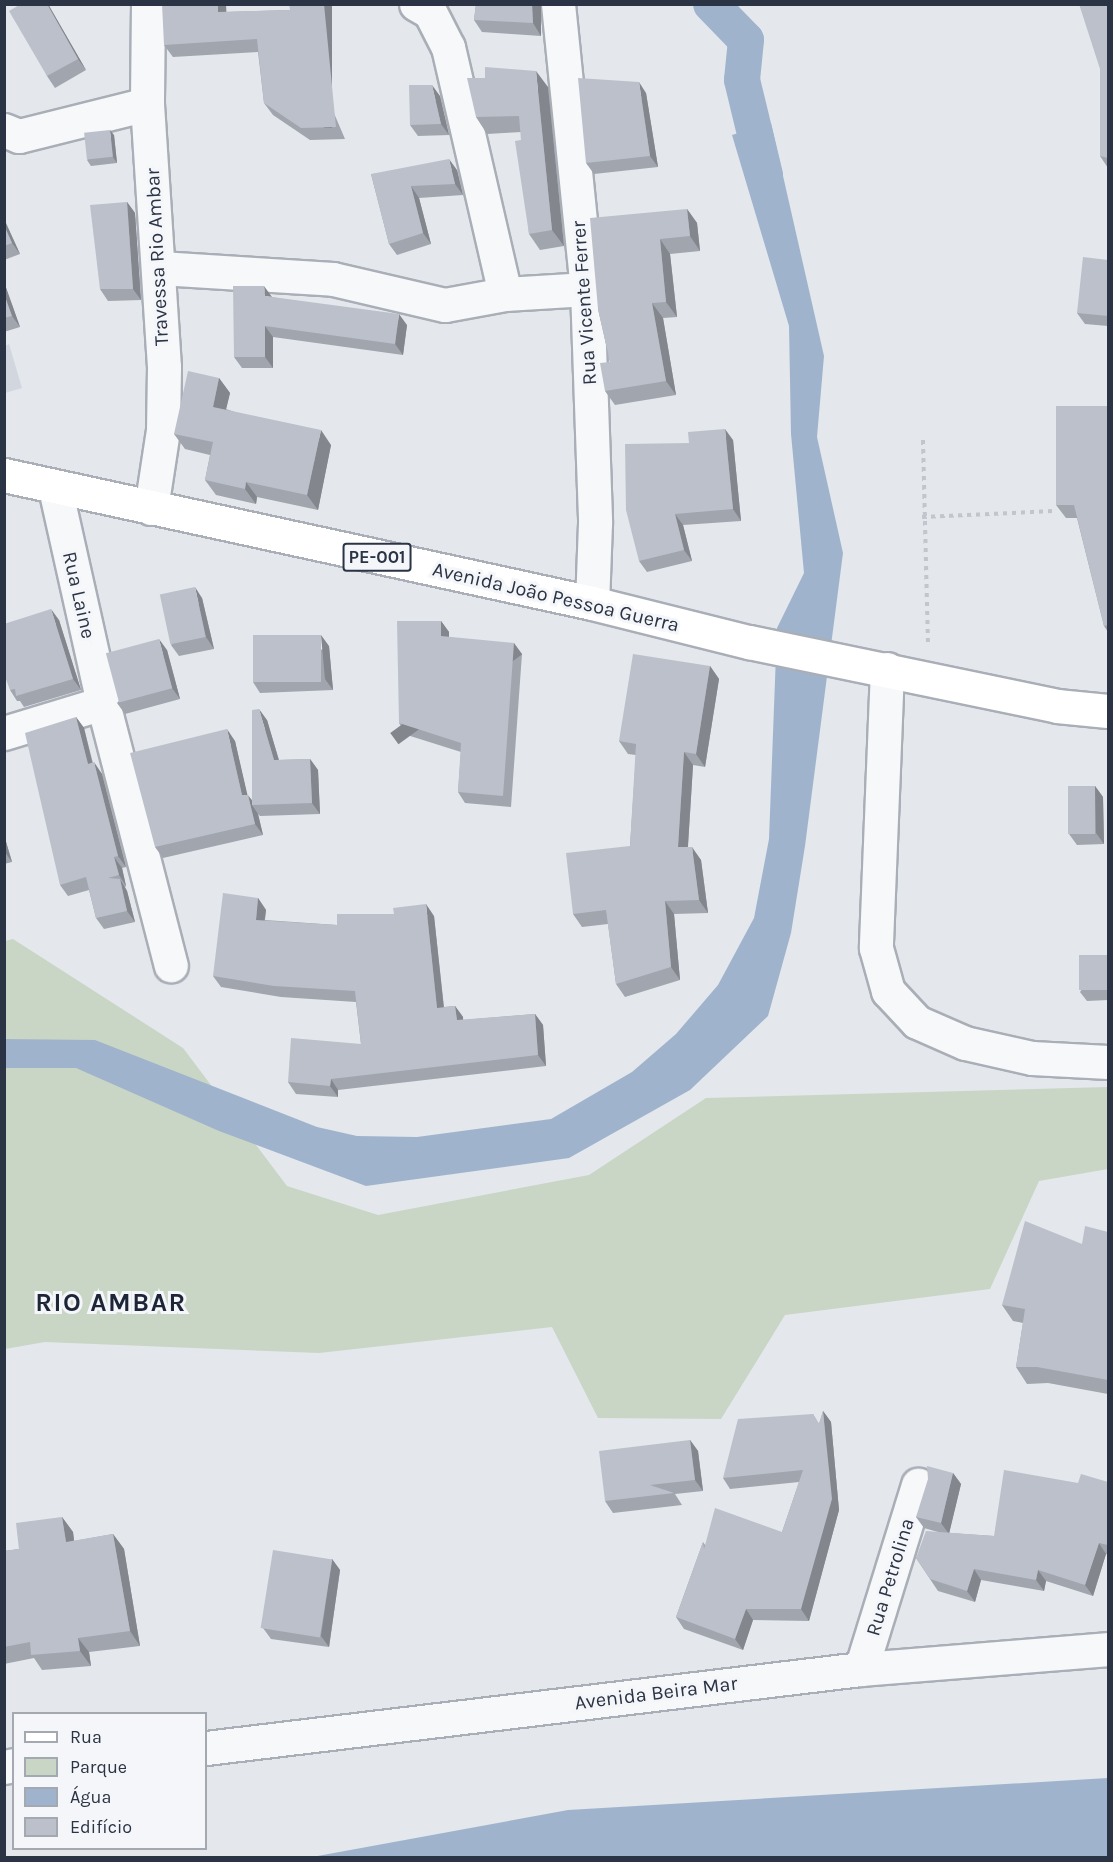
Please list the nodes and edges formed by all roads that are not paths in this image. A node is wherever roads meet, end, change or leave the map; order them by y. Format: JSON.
{"nodes":[{"id":1,"x":148,"y":4,"type":"edge"},
{"id":2,"x":416,"y":4,"type":"edge"},
{"id":3,"x":558,"y":4,"type":"edge"},
{"id":4,"x":147,"y":104,"type":"junction"},
{"id":5,"x":4,"y":130,"type":"edge"},
{"id":6,"x":160,"y":268,"type":"junction"},
{"id":7,"x":587,"y":289,"type":"junction"},
{"id":8,"x":505,"y":294,"type":"junction"},
{"id":9,"x":4,"y":475,"type":"edge"},
{"id":10,"x":54,"y":488,"type":"junction"},
{"id":11,"x":151,"y":508,"type":"junction"},
{"id":12,"x":592,"y":603,"type":"junction"},
{"id":13,"x":887,"y":669,"type":"junction"},
{"id":14,"x":103,"y":703,"type":"junction"},
{"id":15,"x":1108,"y":711,"type":"edge"},
{"id":16,"x":4,"y":733,"type":"edge"},
{"id":17,"x":171,"y":966,"type":"dead end"},
{"id":18,"x":1108,"y":1062,"type":"edge"},
{"id":19,"x":918,"y":1485,"type":"dead end"},
{"id":20,"x":1108,"y":1648,"type":"edge"},
{"id":21,"x":861,"y":1669,"type":"junction"},
{"id":22,"x":207,"y":1748,"type":"edge"}],
"edges":[{"from":1,"to":4,"type":"street","name":"Travessa Rio Ambar"},
{"from":2,"to":8,"type":"street"},
{"from":3,"to":7,"type":"street","name":"Rua Vicente Ferrer"},
{"from":4,"to":5,"type":"street"},
{"from":4,"to":6,"type":"street","name":"Travessa Rio Ambar"},
{"from":6,"to":8,"type":"street"},
{"from":6,"to":11,"type":"street","name":"Travessa Rio Ambar"},
{"from":7,"to":8,"type":"street"},
{"from":7,"to":12,"type":"street","name":"Rua Vicente Ferrer"},
{"from":9,"to":10,"type":"main road","name":"Avenida João Pessoa Guerra","number":"PE-001"},
{"from":10,"to":11,"type":"main road","name":"Avenida João Pessoa Guerra","number":"PE-001"},
{"from":10,"to":14,"type":"street","name":"Rua Laine"},
{"from":11,"to":12,"type":"main road","name":"Avenida João Pessoa Guerra","number":"PE-001"},
{"from":12,"to":13,"type":"main road","name":"Avenida João Pessoa Guerra","number":"PE-001"},
{"from":13,"to":15,"type":"main road","name":"Avenida João Pessoa Guerra"},
{"from":13,"to":18,"type":"street"},
{"from":14,"to":16,"type":"street"},
{"from":14,"to":17,"type":"street","name":"Rua Laine"},
{"from":19,"to":21,"type":"street","name":"Rua Petrolina"},
{"from":20,"to":21,"type":"street","name":"Avenida Beira Mar"},
{"from":21,"to":22,"type":"street","name":"Avenida Beira Mar"}]}
